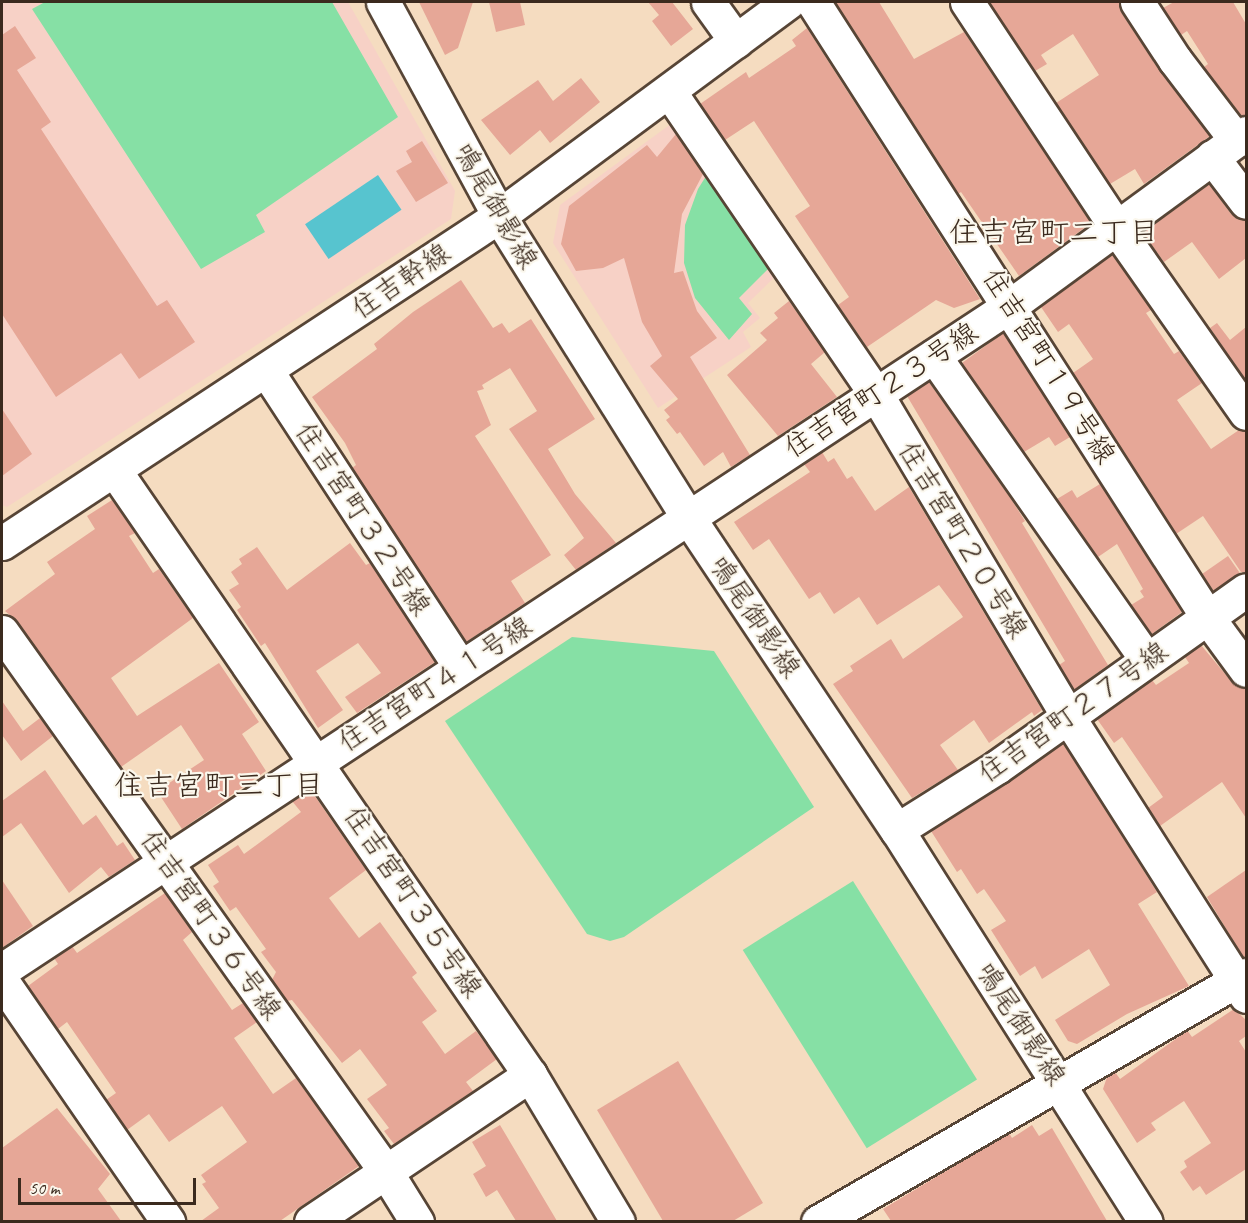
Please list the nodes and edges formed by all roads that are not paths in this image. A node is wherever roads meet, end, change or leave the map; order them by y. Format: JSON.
{"nodes":[{"id":1,"x":383,"y":2,"type":"edge"},
{"id":2,"x":708,"y":2,"type":"edge"},
{"id":3,"x":788,"y":2,"type":"edge"},
{"id":4,"x":813,"y":2,"type":"edge"},
{"id":5,"x":967,"y":2,"type":"edge"},
{"id":6,"x":1137,"y":2,"type":"edge"},
{"id":7,"x":736,"y":41,"type":"junction"},
{"id":8,"x":669,"y":91,"type":"junction"},
{"id":9,"x":1232,"y":143,"type":"edge"},
{"id":10,"x":1246,"y":202,"type":"edge"},
{"id":11,"x":499,"y":216,"type":"junction"},
{"id":12,"x":1115,"y":226,"type":"junction"},
{"id":13,"x":1011,"y":305,"type":"junction"},
{"id":14,"x":934,"y":356,"type":"junction"},
{"id":15,"x":266,"y":370,"type":"junction"},
{"id":16,"x":1241,"y":392,"type":"edge"},
{"id":17,"x":876,"y":394,"type":"junction"},
{"id":18,"x":115,"y":471,"type":"junction"},
{"id":19,"x":688,"y":517,"type":"junction"},
{"id":20,"x":3,"y":539,"type":"edge"},
{"id":21,"x":1246,"y":590,"type":"edge"},
{"id":22,"x":1208,"y":618,"type":"junction"},
{"id":23,"x":2,"y":632,"type":"edge"},
{"id":24,"x":1147,"y":660,"type":"junction"},
{"id":25,"x":460,"y":667,"type":"junction"},
{"id":26,"x":1246,"y":670,"type":"edge"},
{"id":27,"x":1067,"y":715,"type":"junction"},
{"id":28,"x":317,"y":761,"type":"junction"},
{"id":29,"x":897,"y":830,"type":"junction"},
{"id":30,"x":167,"y":861,"type":"junction"},
{"id":31,"x":2,"y":970,"type":"edge"},
{"id":32,"x":2,"y":981,"type":"edge"},
{"id":33,"x":1243,"y":984,"type":"edge"},
{"id":34,"x":530,"y":1075,"type":"junction"},
{"id":35,"x":1057,"y":1081,"type":"junction"},
{"id":36,"x":387,"y":1172,"type":"junction"},
{"id":37,"x":858,"y":1211,"type":"edge"},
{"id":38,"x":168,"y":1221,"type":"edge"},
{"id":39,"x":311,"y":1221,"type":"edge"},
{"id":40,"x":417,"y":1221,"type":"edge"},
{"id":41,"x":618,"y":1221,"type":"edge"},
{"id":42,"x":818,"y":1221,"type":"edge"},
{"id":43,"x":1146,"y":1221,"type":"edge"}],
"edges":[{"from":1,"to":11,"type":"street","name":"鳴尾御影線"},
{"from":2,"to":7,"type":"street"},
{"from":3,"to":7,"type":"street","name":"住吉幹線"},
{"from":4,"to":13,"type":"street","name":"住吉宮町１９号線"},
{"from":5,"to":12,"type":"street"},
{"from":6,"to":9,"type":"street"},
{"from":7,"to":8,"type":"street","name":"住吉幹線"},
{"from":8,"to":11,"type":"street","name":"住吉幹線"},
{"from":8,"to":17,"type":"street","name":"住吉宮町２０号線"},
{"from":9,"to":10,"type":"street"},
{"from":9,"to":12,"type":"street","name":"住吉宮町２３号線"},
{"from":11,"to":15,"type":"street","name":"住吉幹線"},
{"from":11,"to":19,"type":"street","name":"鳴尾御影線"},
{"from":12,"to":13,"type":"street","name":"住吉宮町２３号線"},
{"from":12,"to":16,"type":"street"},
{"from":13,"to":14,"type":"street","name":"住吉宮町２３号線"},
{"from":13,"to":22,"type":"street","name":"住吉宮町１９号線"},
{"from":14,"to":17,"type":"street","name":"住吉宮町２３号線"},
{"from":14,"to":24,"type":"street"},
{"from":15,"to":18,"type":"street","name":"住吉幹線"},
{"from":15,"to":25,"type":"street","name":"住吉宮町３２号線"},
{"from":17,"to":19,"type":"street","name":"住吉宮町２３号線"},
{"from":17,"to":27,"type":"street","name":"住吉宮町２０号線"},
{"from":18,"to":20,"type":"street","name":"住吉幹線"},
{"from":18,"to":28,"type":"street","name":"住吉宮町３５号線"},
{"from":19,"to":25,"type":"street","name":"住吉宮町４１号線"},
{"from":19,"to":29,"type":"street","name":"鳴尾御影線"},
{"from":21,"to":22,"type":"street","name":"住吉宮町２７号線"},
{"from":22,"to":24,"type":"street","name":"住吉宮町２７号線"},
{"from":22,"to":26,"type":"street","name":"住吉宮町１９号線"},
{"from":23,"to":30,"type":"street","name":"住吉宮町３６号線"},
{"from":24,"to":27,"type":"street","name":"住吉宮町２７号線"},
{"from":25,"to":28,"type":"street","name":"住吉宮町４１号線"},
{"from":27,"to":29,"type":"street","name":"住吉宮町２７号線"},
{"from":27,"to":33,"type":"street","name":"住吉宮町２０号線"},
{"from":28,"to":30,"type":"street","name":"住吉宮町４１号線"},
{"from":28,"to":34,"type":"street","name":"住吉宮町３５号線"},
{"from":29,"to":35,"type":"street","name":"鳴尾御影線"},
{"from":30,"to":31,"type":"street","name":"住吉宮町４１号線"},
{"from":30,"to":36,"type":"street","name":"住吉宮町３６号線"},
{"from":32,"to":38,"type":"street"},
{"from":33,"to":35,"type":"street"},
{"from":34,"to":36,"type":"street"},
{"from":34,"to":41,"type":"street","name":"住吉宮町３５号線"},
{"from":35,"to":37,"type":"street"},
{"from":35,"to":43,"type":"street","name":"鳴尾御影線"},
{"from":36,"to":39,"type":"street"},
{"from":36,"to":40,"type":"street","name":"住吉宮町３６号線"},
{"from":37,"to":42,"type":"street"}]}
